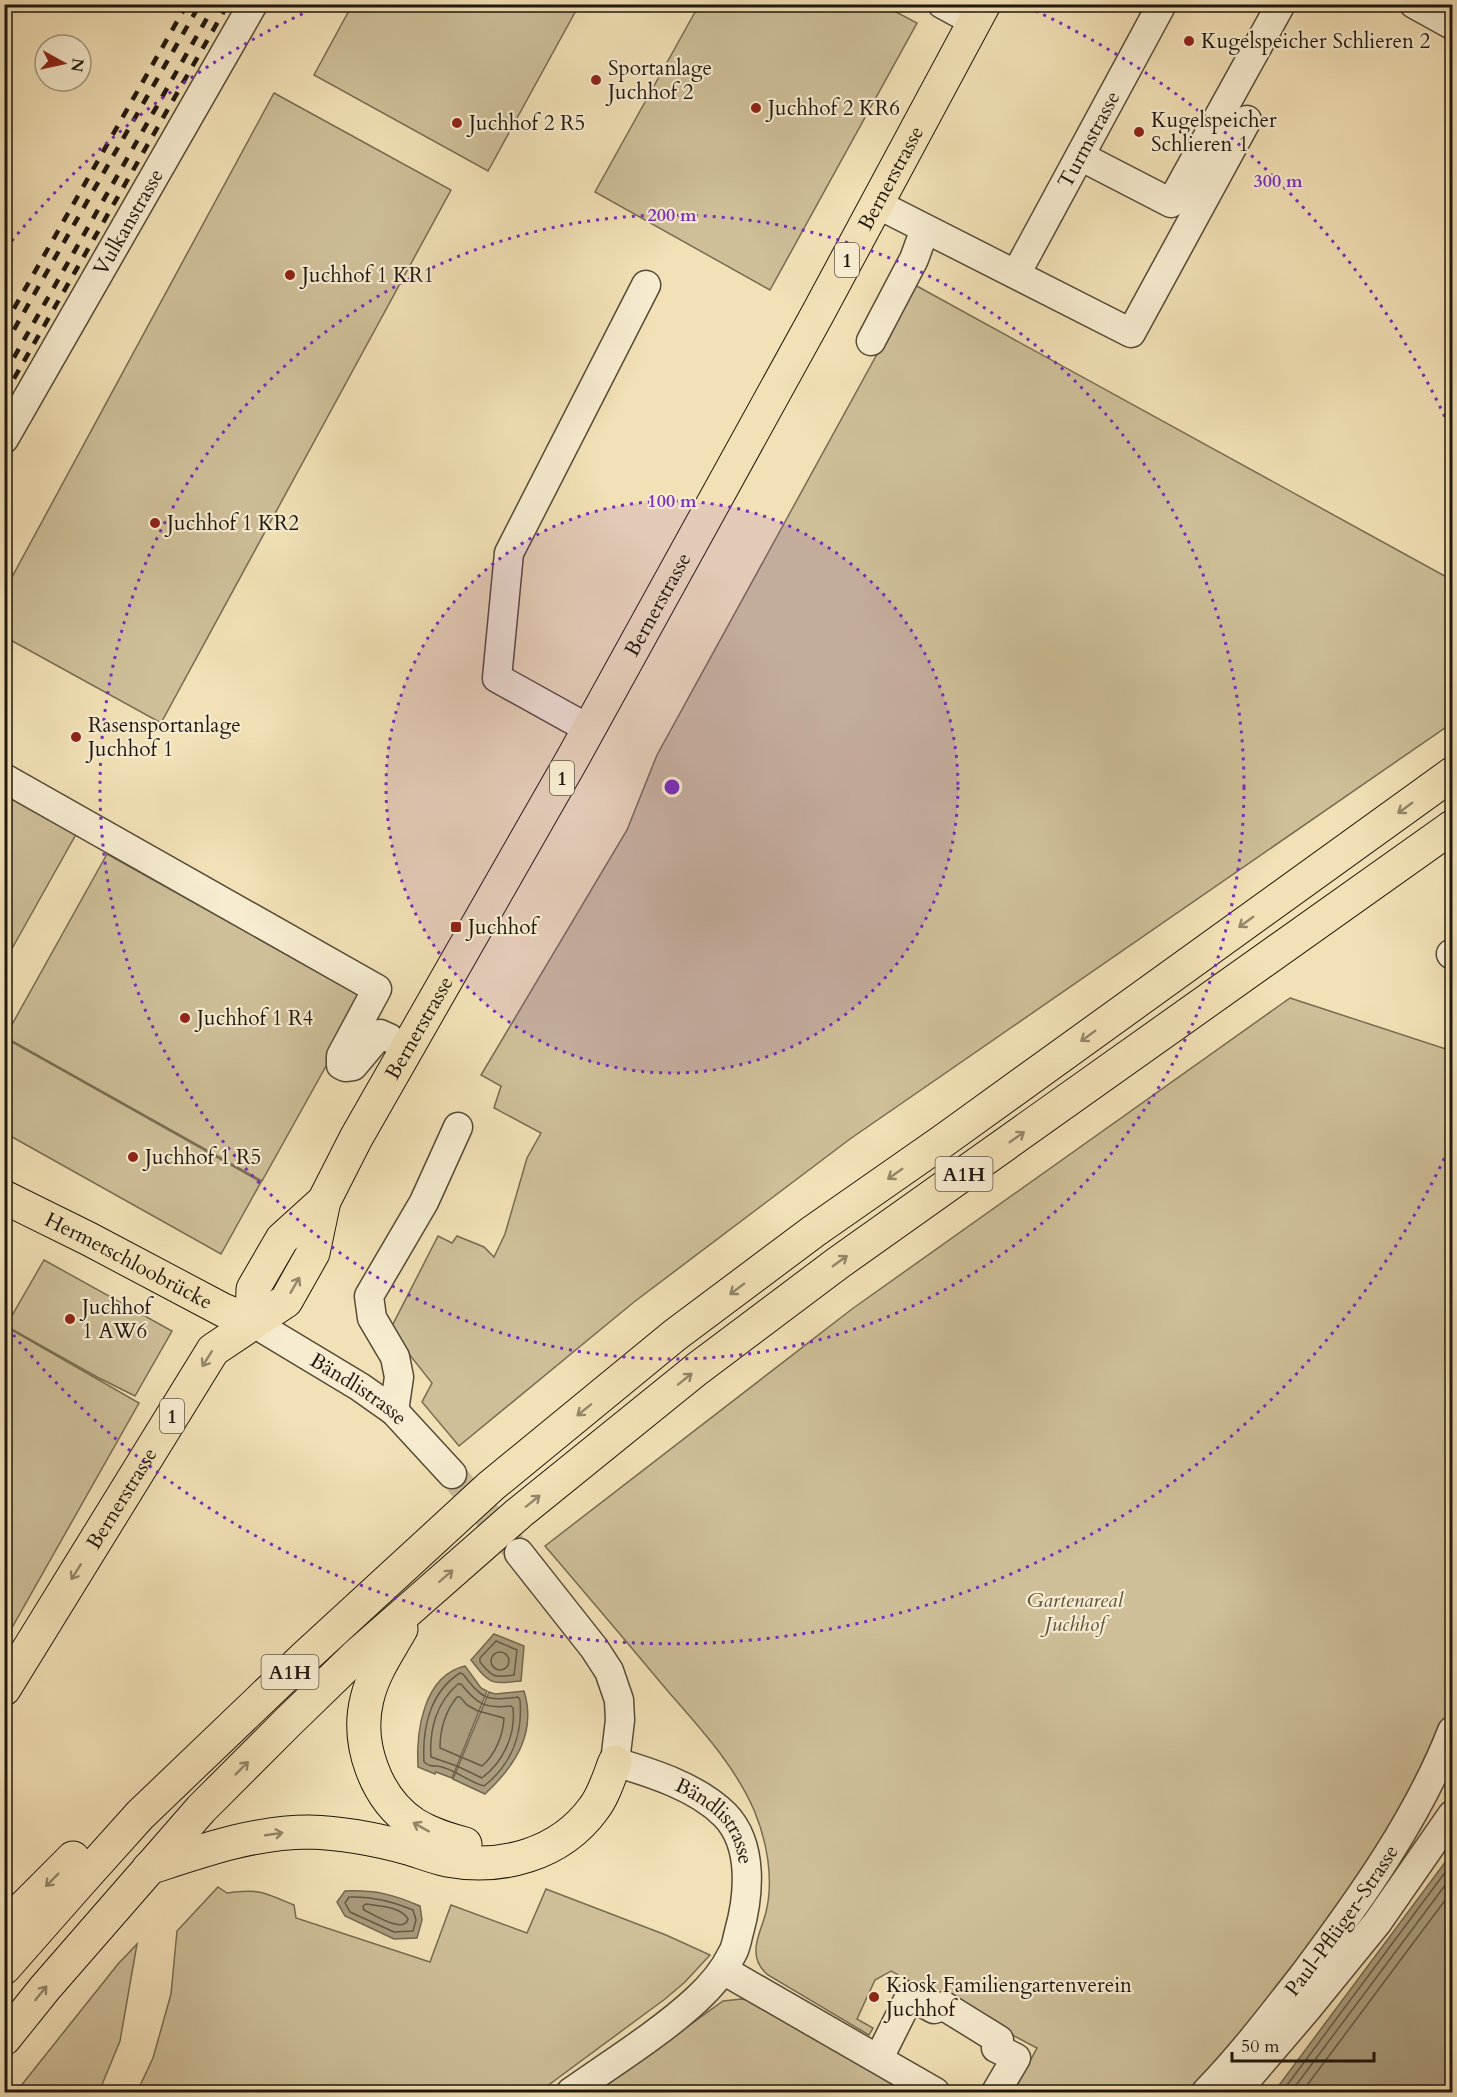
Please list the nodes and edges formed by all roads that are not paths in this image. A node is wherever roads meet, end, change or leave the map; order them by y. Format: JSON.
{"nodes":[{"id":1,"x":253,"y":4,"type":"edge"},
{"id":2,"x":942,"y":4,"type":"edge"},
{"id":3,"x":1162,"y":4,"type":"edge"},
{"id":4,"x":1281,"y":4,"type":"edge"},
{"id":5,"x":1414,"y":4,"type":"edge"},
{"id":6,"x":980,"y":13,"type":"edge"},
{"id":7,"x":1452,"y":25,"type":"edge"},
{"id":8,"x":1247,"y":120,"type":"dead end"},
{"id":9,"x":1080,"y":156,"type":"junction"},
{"id":10,"x":877,"y":204,"type":"junction"},
{"id":11,"x":925,"y":229,"type":"junction"},
{"id":12,"x":1016,"y":274,"type":"junction"},
{"id":13,"x":646,"y":285,"type":"dead end"},
{"id":14,"x":871,"y":341,"type":"dead end"},
{"id":15,"x":4,"y":439,"type":"edge"},
{"id":16,"x":589,"y":729,"type":"junction"},
{"id":17,"x":1452,"y":774,"type":"edge"},
{"id":18,"x":4,"y":778,"type":"edge"},
{"id":19,"x":1452,"y":827,"type":"edge"},
{"id":20,"x":389,"y":1038,"type":"dead end"},
{"id":21,"x":458,"y":1127,"type":"dead end"},
{"id":22,"x":17,"y":1203,"type":"edge"},
{"id":23,"x":252,"y":1322,"type":"junction"},
{"id":24,"x":394,"y":1411,"type":"junction"},
{"id":25,"x":452,"y":1474,"type":"tunnel mouth"},
{"id":26,"x":519,"y":1553,"type":"tunnel mouth"},
{"id":27,"x":415,"y":1604,"type":"junction"},
{"id":28,"x":4,"y":1689,"type":"edge"},
{"id":29,"x":1452,"y":1731,"type":"edge"},
{"id":30,"x":615,"y":1762,"type":"junction"},
{"id":31,"x":139,"y":1805,"type":"junction"},
{"id":32,"x":1452,"y":1815,"type":"edge"},
{"id":33,"x":148,"y":1869,"type":"junction"},
{"id":34,"x":4,"y":1927,"type":"edge"},
{"id":35,"x":4,"y":1968,"type":"edge"},
{"id":36,"x":723,"y":1970,"type":"junction"},
{"id":37,"x":4,"y":2039,"type":"edge"},
{"id":38,"x":879,"y":2058,"type":"junction"},
{"id":39,"x":571,"y":2092,"type":"edge"},
{"id":40,"x":935,"y":2092,"type":"edge"},
{"id":41,"x":996,"y":2092,"type":"edge"},
{"id":42,"x":1206,"y":2092,"type":"edge"},
{"id":43,"x":1236,"y":2092,"type":"edge"}],
"edges":[{"from":1,"to":15,"type":"street","name":"Vulkanstrasse"},
{"from":2,"to":6,"type":"street"},
{"from":3,"to":9,"type":"street","name":"Turmstrasse"},
{"from":4,"to":9,"type":"street"},
{"from":5,"to":7,"type":"street"},
{"from":6,"to":10,"type":"main road","name":"Bernerstrasse","number":"1"},
{"from":8,"to":12,"type":"street"},
{"from":9,"to":12,"type":"street","name":"Turmstrasse"},
{"from":10,"to":11,"type":"street"},
{"from":10,"to":16,"type":"main road","name":"Bernerstrasse","number":"1"},
{"from":11,"to":12,"type":"street"},
{"from":11,"to":14,"type":"street"},
{"from":13,"to":16,"type":"street"},
{"from":16,"to":23,"type":"main road","name":"Bernerstrasse","number":"1"},
{"from":17,"to":31,"type":"main road","number":"A1H","one_way":true},
{"from":18,"to":20,"type":"street"},
{"from":27,"to":19,"type":"main road","number":"A1H","one_way":true},
{"from":21,"to":24,"type":"street"},
{"from":22,"to":23,"type":"main road","name":"Hermetschloobrücke"},
{"from":23,"to":24,"type":"street","name":"Bändlistrasse"},
{"from":23,"to":28,"type":"main road","name":"Bernerstrasse","number":"1","one_way":true},
{"from":24,"to":25,"type":"street","name":"Bändlistrasse"},
{"from":26,"to":30,"type":"street"},
{"from":30,"to":27,"type":"main road","one_way":true},
{"from":33,"to":27,"type":"main road","number":"A1H","one_way":true},
{"from":29,"to":42,"type":"street","name":"Paul-Pflüger-Strasse"},
{"from":33,"to":30,"type":"main road","one_way":true},
{"from":30,"to":36,"type":"street","name":"Bändlistrasse"},
{"from":31,"to":34,"type":"main road","one_way":true},
{"from":31,"to":35,"type":"main road"},
{"from":32,"to":43,"type":"street"},
{"from":37,"to":33,"type":"main road","number":"A1H","one_way":true},
{"from":36,"to":38,"type":"street"},
{"from":36,"to":39,"type":"street","name":"Bändlistrasse"},
{"from":38,"to":40,"type":"street"},
{"from":38,"to":41,"type":"street"}]}
